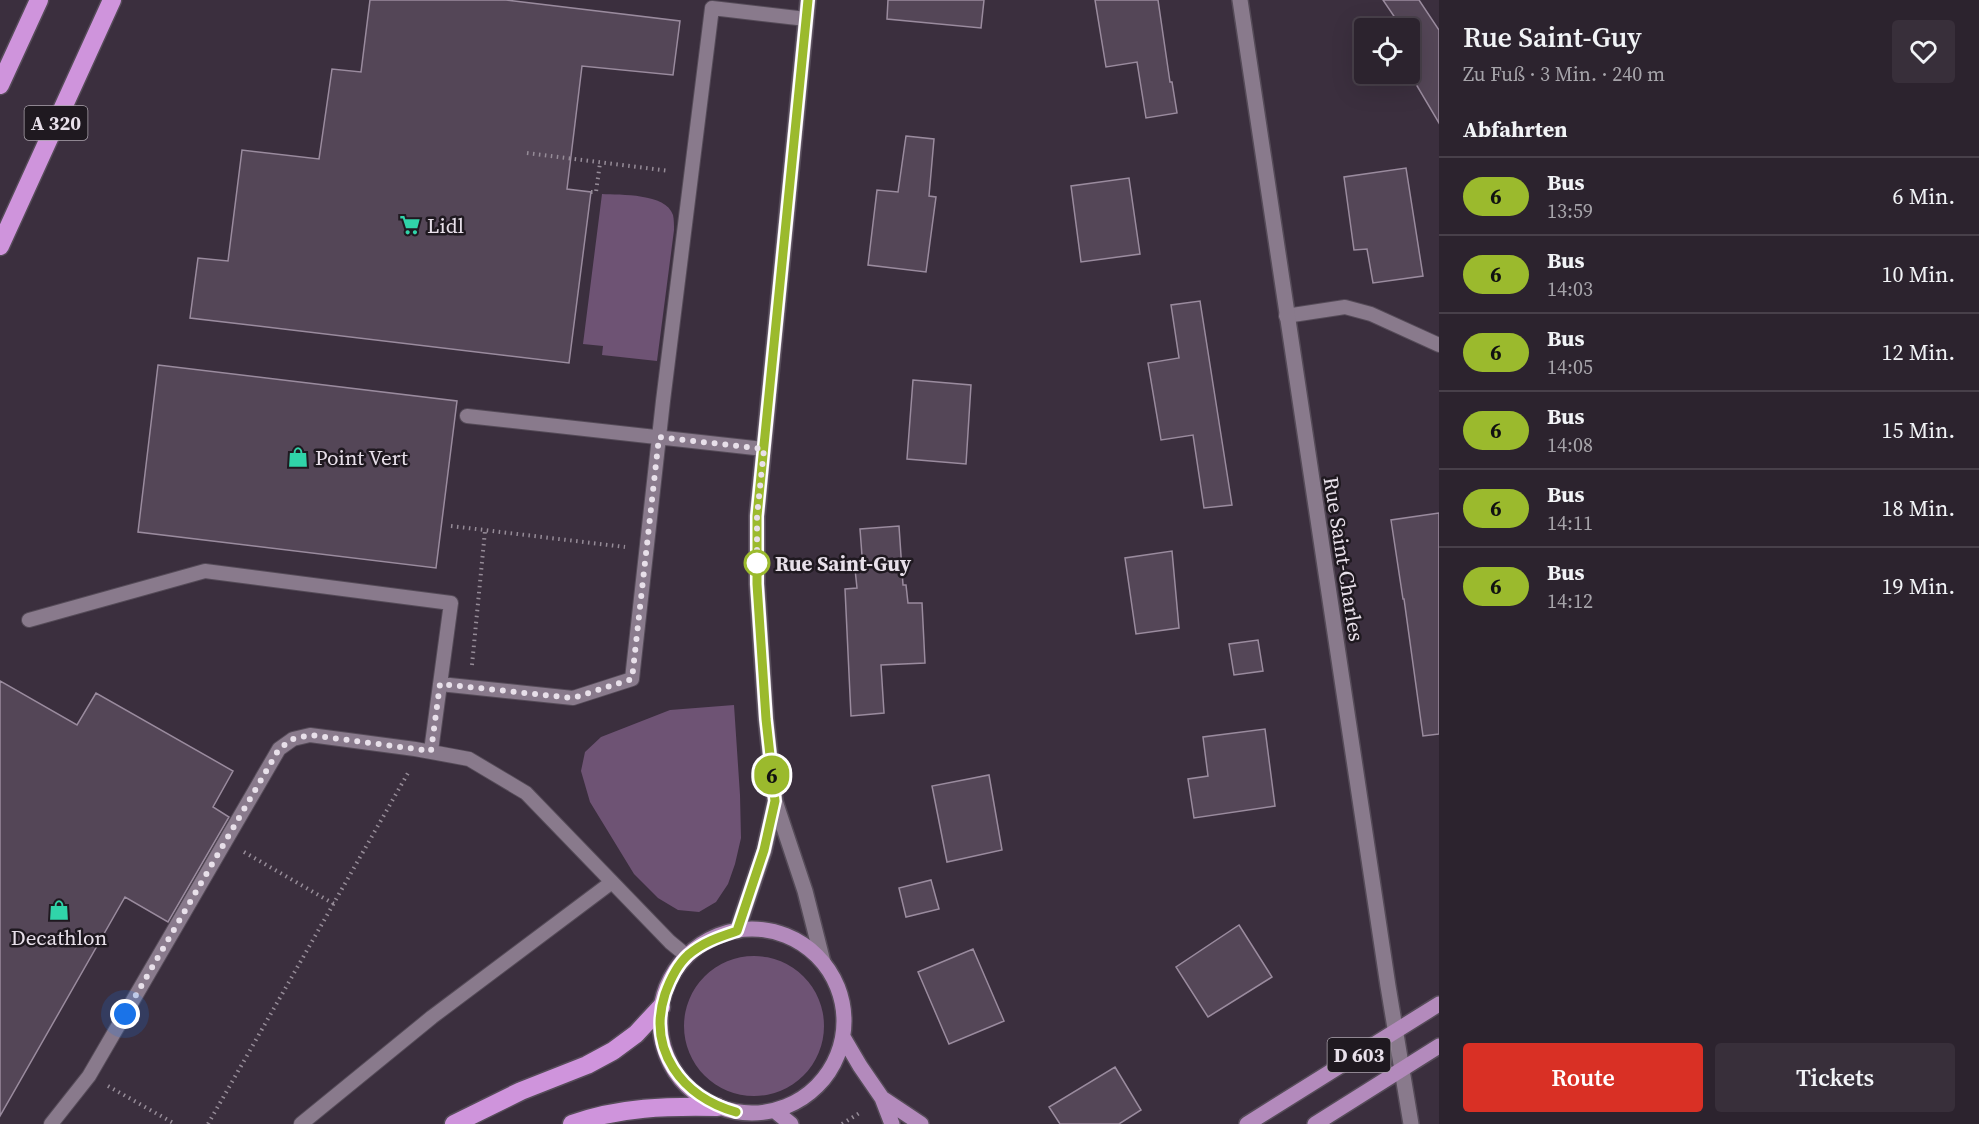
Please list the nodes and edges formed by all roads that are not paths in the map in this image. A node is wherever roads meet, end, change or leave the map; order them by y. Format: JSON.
{"nodes":[{"id":1,"x":39,"y":0,"type":"edge"},
{"id":2,"x":112,"y":0,"type":"edge"},
{"id":3,"x":808,"y":0,"type":"edge"},
{"id":4,"x":1240,"y":0,"type":"edge"},
{"id":5,"x":806,"y":20,"type":"junction"},
{"id":6,"x":0,"y":85,"type":"edge"},
{"id":7,"x":0,"y":246,"type":"edge"},
{"id":8,"x":1286,"y":316,"type":"junction"},
{"id":9,"x":1439,"y":345,"type":"edge"},
{"id":10,"x":466,"y":416,"type":"dead end"},
{"id":11,"x":659,"y":437,"type":"junction"},
{"id":12,"x":764,"y":449,"type":"junction"},
{"id":13,"x":29,"y":620,"type":"dead end"},
{"id":14,"x":440,"y":684,"type":"junction"},
{"id":15,"x":431,"y":751,"type":"junction"},
{"id":16,"x":775,"y":801,"type":"junction"},
{"id":17,"x":612,"y":882,"type":"junction"},
{"id":18,"x":737,"y":931,"type":"junction"},
{"id":19,"x":687,"y":956,"type":"junction"},
{"id":20,"x":823,"y":962,"type":"junction"},
{"id":21,"x":1439,"y":1004,"type":"edge"},
{"id":22,"x":661,"y":1006,"type":"junction"},
{"id":23,"x":1396,"y":1032,"type":"junction"},
{"id":24,"x":843,"y":1037,"type":"junction"},
{"id":25,"x":1439,"y":1046,"type":"edge"},
{"id":26,"x":1402,"y":1069,"type":"junction"},
{"id":27,"x":882,"y":1098,"type":"junction"},
{"id":28,"x":717,"y":1107,"type":"junction"},
{"id":29,"x":775,"y":1111,"type":"junction"},
{"id":30,"x":55,"y":1120,"type":"edge"},
{"id":31,"x":301,"y":1124,"type":"edge"},
{"id":32,"x":454,"y":1124,"type":"edge"},
{"id":33,"x":572,"y":1124,"type":"edge"},
{"id":34,"x":791,"y":1124,"type":"edge"},
{"id":35,"x":892,"y":1124,"type":"edge"},
{"id":36,"x":921,"y":1124,"type":"edge"},
{"id":37,"x":1247,"y":1124,"type":"edge"},
{"id":38,"x":1315,"y":1124,"type":"edge"},
{"id":39,"x":1411,"y":1124,"type":"edge"}],
"edges":[{"from":1,"to":6,"type":"highway"},
{"from":2,"to":7,"type":"highway","number":"A 320"},
{"from":3,"to":5,"type":"street"},
{"from":4,"to":8,"type":"street","name":"Rue Saint-Charles"},
{"from":5,"to":11,"type":"lane"},
{"from":5,"to":12,"type":"street"},
{"from":8,"to":9,"type":"lane"},
{"from":8,"to":23,"type":"street","name":"Rue Saint-Charles"},
{"from":10,"to":11,"type":"lane"},
{"from":11,"to":12,"type":"lane"},
{"from":11,"to":14,"type":"lane"},
{"from":12,"to":16,"type":"street"},
{"from":13,"to":14,"type":"lane"},
{"from":14,"to":15,"type":"lane"},
{"from":15,"to":17,"type":"lane"},
{"from":15,"to":30,"type":"lane"},
{"from":16,"to":18,"type":"street"},
{"from":16,"to":20,"type":"street"},
{"from":17,"to":19,"type":"lane"},
{"from":17,"to":31,"type":"lane"},
{"from":18,"to":19,"type":"main road"},
{"from":18,"to":20,"type":"main road"},
{"from":19,"to":22,"type":"main road"},
{"from":20,"to":24,"type":"main road"},
{"from":21,"to":23,"type":"main road","number":"D 603"},
{"from":22,"to":28,"type":"main road"},
{"from":22,"to":32,"type":"highway"},
{"from":23,"to":26,"type":"street","name":"Rue Saint-Charles"},
{"from":23,"to":37,"type":"main road","number":"D 603"},
{"from":24,"to":27,"type":"main road"},
{"from":24,"to":29,"type":"main road"},
{"from":25,"to":26,"type":"main road","number":"D 603"},
{"from":26,"to":38,"type":"main road","number":"D 603"},
{"from":26,"to":39,"type":"street","name":"Rue Saint-Charles"},
{"from":27,"to":35,"type":"main road"},
{"from":27,"to":36,"type":"main road"},
{"from":28,"to":29,"type":"main road"},
{"from":28,"to":33,"type":"highway"},
{"from":29,"to":34,"type":"main road"}]}
